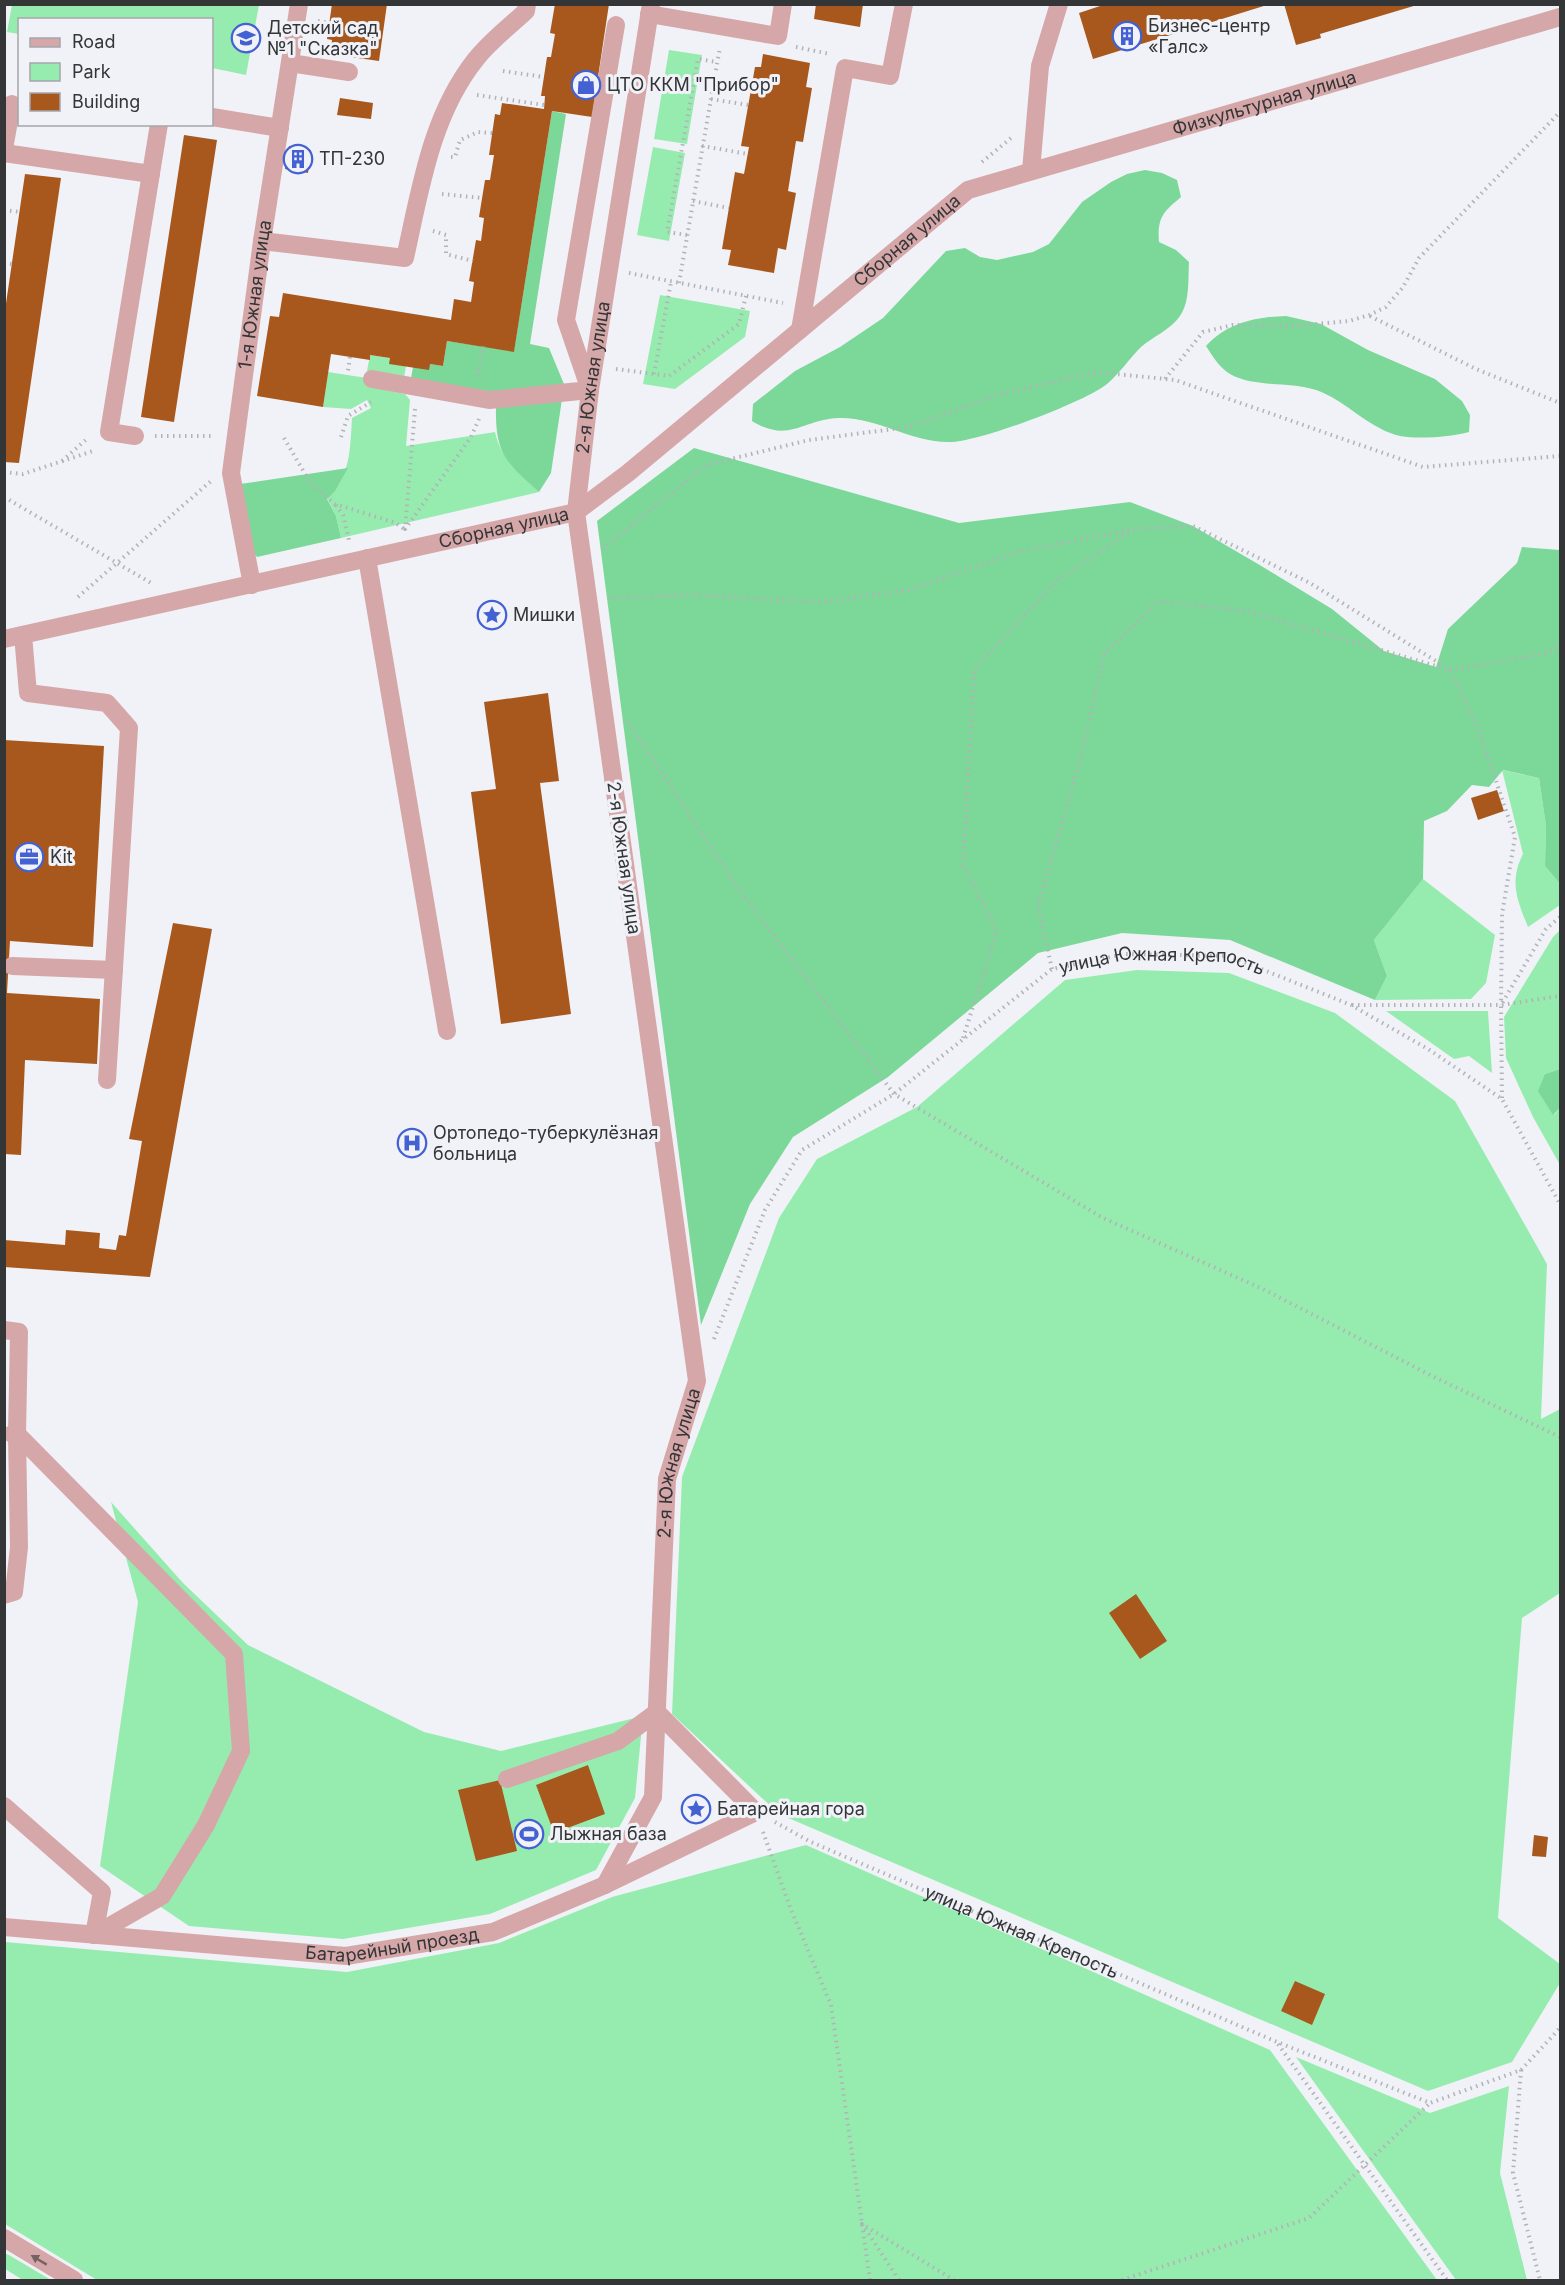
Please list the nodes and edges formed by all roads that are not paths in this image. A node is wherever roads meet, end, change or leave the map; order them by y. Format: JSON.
{"nodes":[{"id":1,"x":299,"y":4,"type":"edge"},
{"id":2,"x":527,"y":4,"type":"edge"},
{"id":3,"x":783,"y":4,"type":"edge"},
{"id":4,"x":904,"y":4,"type":"edge"},
{"id":5,"x":1059,"y":4,"type":"edge"},
{"id":6,"x":650,"y":9,"type":"edge"},
{"id":7,"x":1560,"y":17,"type":"edge"},
{"id":8,"x":616,"y":25,"type":"dead end"},
{"id":9,"x":290,"y":63,"type":"junction"},
{"id":10,"x":349,"y":72,"type":"dead end"},
{"id":11,"x":12,"y":104,"type":"dead end"},
{"id":12,"x":213,"y":117,"type":"edge"},
{"id":13,"x":159,"y":126,"type":"edge"},
{"id":14,"x":280,"y":128,"type":"junction"},
{"id":15,"x":4,"y":151,"type":"edge"},
{"id":16,"x":1031,"y":171,"type":"junction"},
{"id":17,"x":151,"y":174,"type":"junction"},
{"id":18,"x":968,"y":190,"type":"joint"},
{"id":19,"x":262,"y":241,"type":"junction"},
{"id":20,"x":800,"y":330,"type":"junction"},
{"id":21,"x":372,"y":379,"type":"dead end"},
{"id":22,"x":590,"y":390,"type":"junction"},
{"id":23,"x":135,"y":436,"type":"road end"},
{"id":24,"x":576,"y":512,"type":"junction"},
{"id":25,"x":367,"y":558,"type":"junction"},
{"id":26,"x":252,"y":585,"type":"junction"},
{"id":27,"x":23,"y":635,"type":"junction"},
{"id":28,"x":4,"y":639,"type":"edge"},
{"id":29,"x":12,"y":966,"type":"dead end"},
{"id":30,"x":114,"y":970,"type":"junction"},
{"id":31,"x":447,"y":1031,"type":"dead end"},
{"id":32,"x":107,"y":1080,"type":"dead end"},
{"id":33,"x":4,"y":1330,"type":"edge"},
{"id":34,"x":11,"y":1434,"type":"edge"},
{"id":35,"x":4,"y":1595,"type":"edge"},
{"id":36,"x":657,"y":1712,"type":"junction"},
{"id":37,"x":507,"y":1779,"type":"dead end"},
{"id":38,"x":4,"y":1806,"type":"edge"},
{"id":39,"x":605,"y":1885,"type":"junction"},
{"id":40,"x":4,"y":1927,"type":"edge"},
{"id":41,"x":94,"y":1935,"type":"junction"},
{"id":42,"x":4,"y":2238,"type":"edge"},
{"id":43,"x":74,"y":2280,"type":"edge"}],
"edges":[{"from":1,"to":9,"type":"street","name":"1-я Южная улица"},
{"from":2,"to":19,"type":"street"},
{"from":3,"to":6,"type":"street"},
{"from":4,"to":20,"type":"street"},
{"from":5,"to":16,"type":"street"},
{"from":6,"to":22,"type":"street","name":"2-я Южная улица"},
{"from":7,"to":16,"type":"street","name":"Физкультурная улица"},
{"from":8,"to":22,"type":"street"},
{"from":9,"to":10,"type":"street"},
{"from":9,"to":14,"type":"street","name":"1-я Южная улица"},
{"from":11,"to":15,"type":"street"},
{"from":12,"to":14,"type":"street"},
{"from":13,"to":17,"type":"street"},
{"from":14,"to":19,"type":"street","name":"1-я Южная улица"},
{"from":15,"to":17,"type":"street"},
{"from":16,"to":18,"type":"street","name":"Физкультурная улица"},
{"from":17,"to":23,"type":"street"},
{"from":18,"to":20,"type":"street","name":"Сборная улица"},
{"from":19,"to":26,"type":"street","name":"1-я Южная улица"},
{"from":20,"to":24,"type":"street","name":"Сборная улица"},
{"from":21,"to":22,"type":"street"},
{"from":22,"to":24,"type":"street","name":"2-я Южная улица"},
{"from":24,"to":25,"type":"street","name":"Сборная улица"},
{"from":24,"to":36,"type":"street","name":"2-я Южная улица"},
{"from":25,"to":26,"type":"street","name":"Сборная улица"},
{"from":25,"to":31,"type":"street"},
{"from":26,"to":27,"type":"street","name":"Сборная улица"},
{"from":27,"to":28,"type":"street","name":"Сборная улица"},
{"from":27,"to":30,"type":"street"},
{"from":29,"to":30,"type":"street"},
{"from":30,"to":32,"type":"street"},
{"from":33,"to":34,"type":"street"},
{"from":34,"to":35,"type":"street"},
{"from":34,"to":41,"type":"street"},
{"from":36,"to":37,"type":"street"},
{"from":36,"to":39,"type":"street","name":"2-я Южная улица"},
{"from":36,"to":39,"type":"street","name":"Батарейный проезд"},
{"from":38,"to":41,"type":"street"},
{"from":39,"to":41,"type":"street","name":"Батарейный проезд"},
{"from":40,"to":41,"type":"street","name":"Батарейный проезд"},
{"from":43,"to":42,"type":"street","one_way":true}]}
